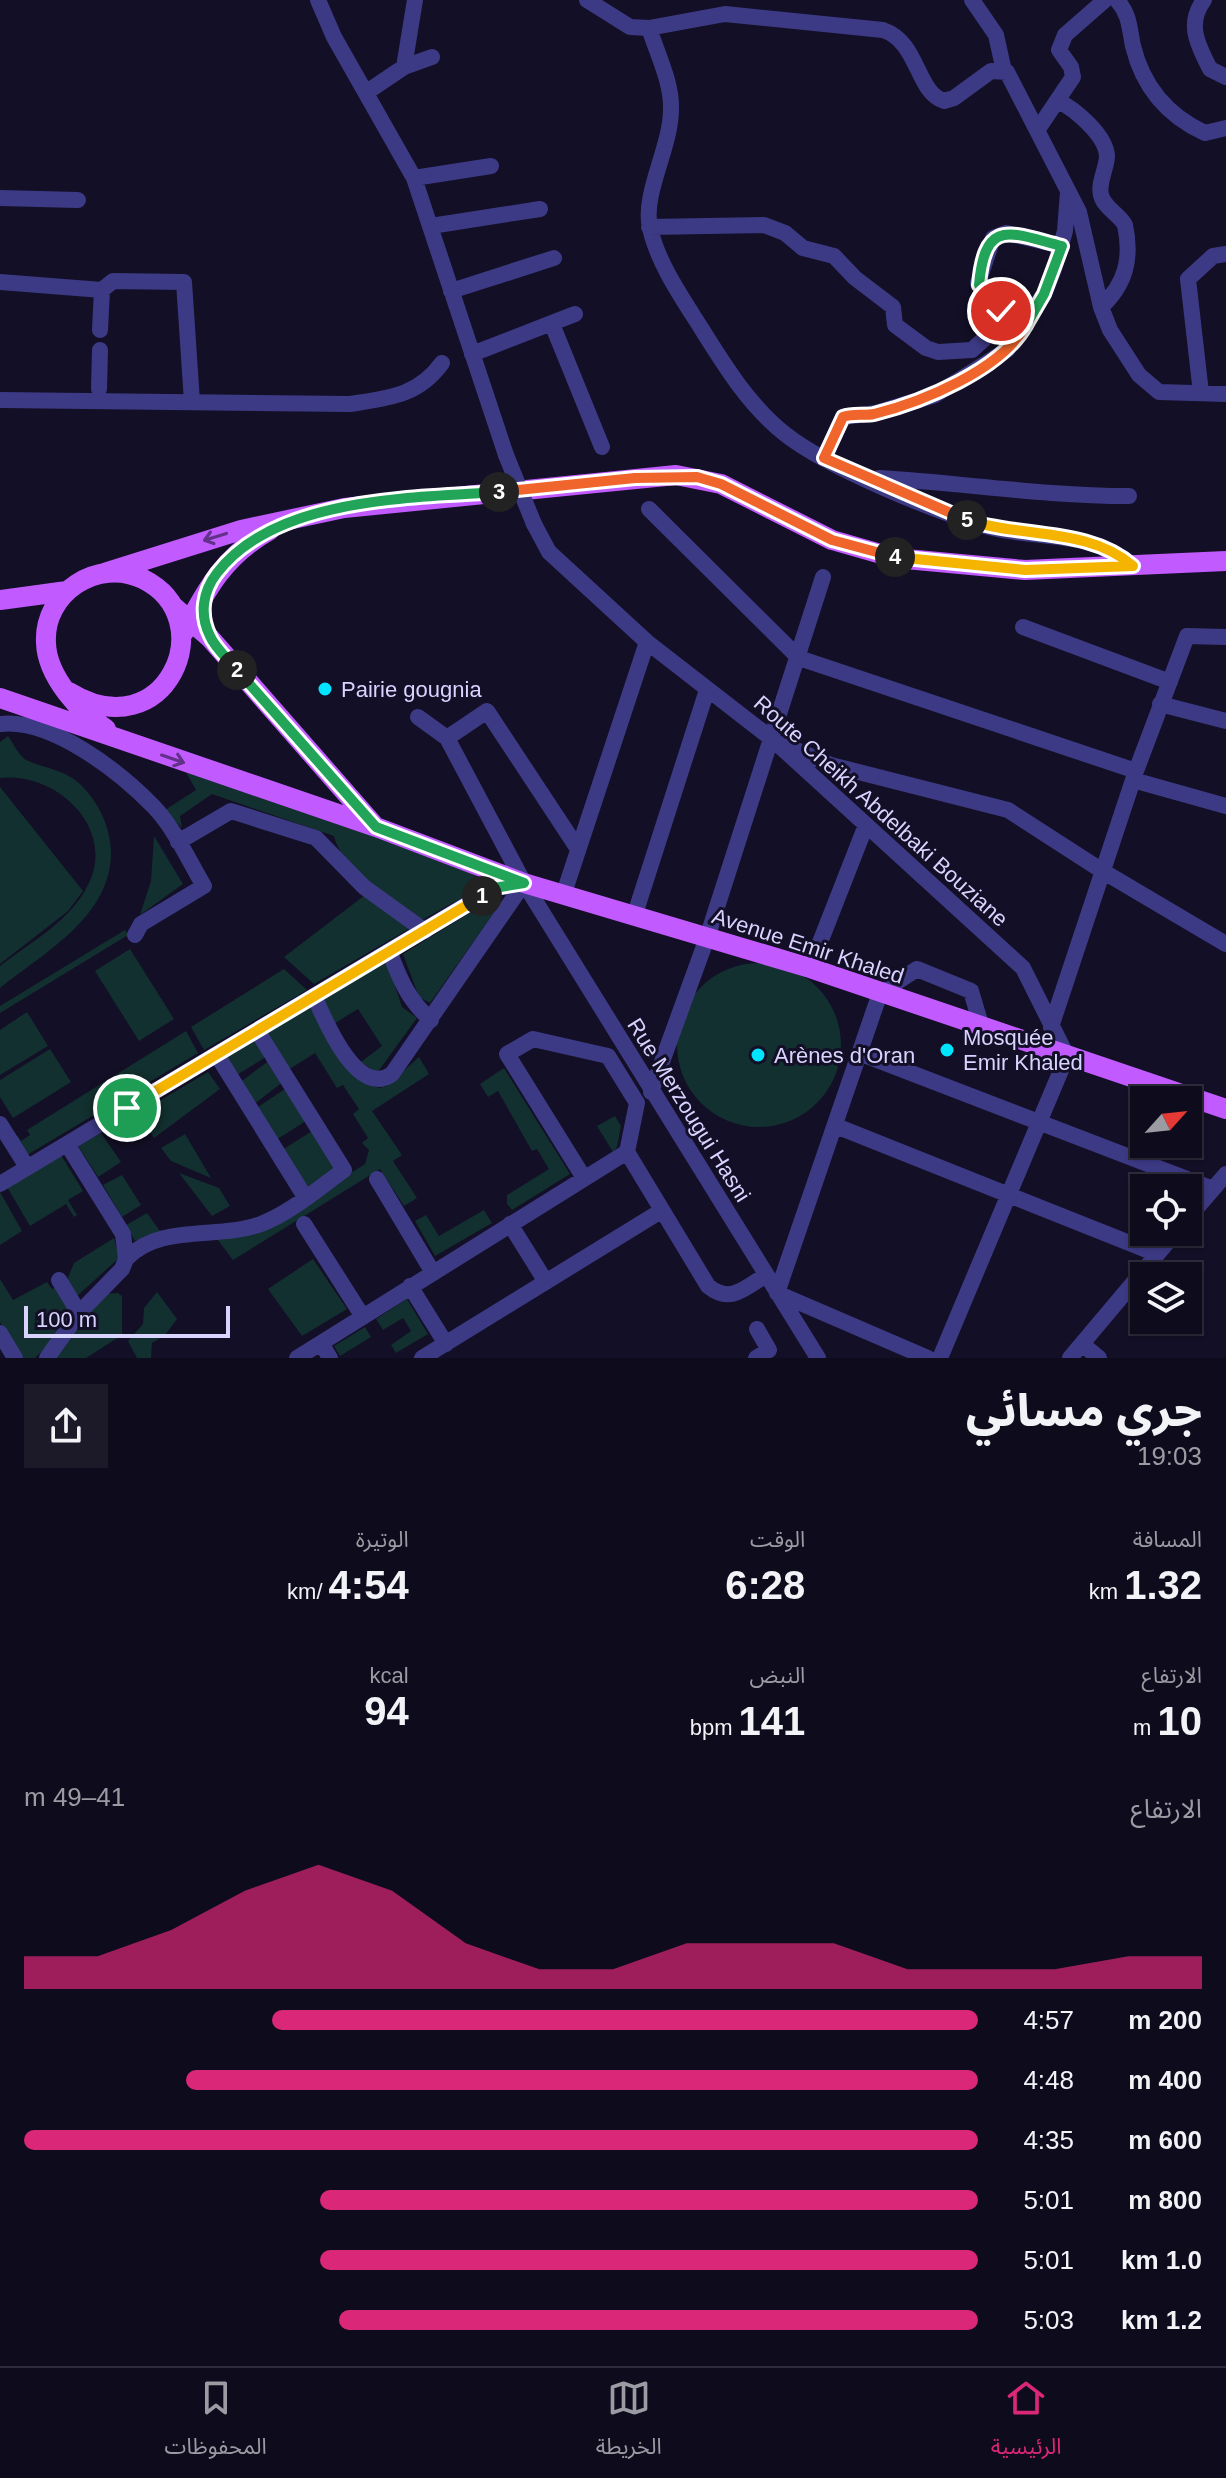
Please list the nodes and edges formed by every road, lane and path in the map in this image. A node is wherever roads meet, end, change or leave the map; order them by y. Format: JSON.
{"nodes":[{"id":1,"x":318,"y":0,"type":"edge"},
{"id":2,"x":415,"y":0,"type":"edge"},
{"id":3,"x":587,"y":0,"type":"edge"},
{"id":4,"x":972,"y":0,"type":"edge"},
{"id":5,"x":1105,"y":0,"type":"edge"},
{"id":6,"x":1117,"y":0,"type":"edge"},
{"id":7,"x":1204,"y":0,"type":"edge"},
{"id":8,"x":649,"y":28,"type":"junction"},
{"id":9,"x":432,"y":57,"type":"dead end"},
{"id":10,"x":404,"y":67,"type":"junction"},
{"id":11,"x":1004,"y":71,"type":"junction"},
{"id":12,"x":1226,"y":77,"type":"edge"},
{"id":13,"x":367,"y":92,"type":"junction"},
{"id":14,"x":1058,"y":101,"type":"junction"},
{"id":15,"x":1226,"y":128,"type":"edge"},
{"id":16,"x":1038,"y":129,"type":"junction"},
{"id":17,"x":491,"y":166,"type":"dead end"},
{"id":18,"x":414,"y":178,"type":"junction"},
{"id":19,"x":1068,"y":190,"type":"junction"},
{"id":20,"x":0,"y":198,"type":"edge"},
{"id":21,"x":78,"y":200,"type":"dead end"},
{"id":22,"x":540,"y":209,"type":"dead end"},
{"id":23,"x":431,"y":226,"type":"junction"},
{"id":24,"x":649,"y":227,"type":"junction"},
{"id":25,"x":1062,"y":246,"type":"junction"},
{"id":26,"x":1226,"y":254,"type":"edge"},
{"id":27,"x":554,"y":258,"type":"dead end"},
{"id":28,"x":0,"y":282,"type":"edge"},
{"id":29,"x":102,"y":290,"type":"junction"},
{"id":30,"x":451,"y":291,"type":"junction"},
{"id":31,"x":1101,"y":307,"type":"junction"},
{"id":32,"x":575,"y":314,"type":"dead end"},
{"id":33,"x":552,"y":324,"type":"junction"},
{"id":34,"x":100,"y":330,"type":"dead end"},
{"id":35,"x":100,"y":350,"type":"dead end"},
{"id":36,"x":472,"y":354,"type":"junction"},
{"id":37,"x":442,"y":363,"type":"dead end"},
{"id":38,"x":99,"y":389,"type":"dead end"},
{"id":39,"x":1201,"y":393,"type":"junction"},
{"id":40,"x":1226,"y":394,"type":"edge"},
{"id":41,"x":0,"y":400,"type":"edge"},
{"id":42,"x":192,"y":402,"type":"junction"},
{"id":43,"x":602,"y":447,"type":"dead end"},
{"id":44,"x":824,"y":458,"type":"junction"},
{"id":45,"x":865,"y":477,"type":"junction"},
{"id":46,"x":1129,"y":496,"type":"dead end"},
{"id":47,"x":649,"y":509,"type":"dead end"},
{"id":48,"x":291,"y":519,"type":"junction"},
{"id":49,"x":1226,"y":550,"type":"edge"},
{"id":50,"x":1216,"y":561,"type":"edge"},
{"id":51,"x":1133,"y":566,"type":"junction"},
{"id":52,"x":104,"y":573,"type":"junction"},
{"id":53,"x":823,"y":577,"type":"dead end"},
{"id":54,"x":207,"y":586,"type":"junction"},
{"id":55,"x":67,"y":591,"type":"junction"},
{"id":56,"x":0,"y":600,"type":"edge"},
{"id":57,"x":1023,"y":627,"type":"dead end"},
{"id":58,"x":186,"y":629,"type":"junction"},
{"id":59,"x":1226,"y":637,"type":"edge"},
{"id":60,"x":210,"y":638,"type":"junction"},
{"id":61,"x":647,"y":642,"type":"junction"},
{"id":62,"x":799,"y":658,"type":"junction"},
{"id":63,"x":1170,"y":682,"type":"junction"},
{"id":64,"x":707,"y":690,"type":"junction"},
{"id":65,"x":69,"y":692,"type":"junction"},
{"id":66,"x":0,"y":698,"type":"edge"},
{"id":67,"x":1160,"y":704,"type":"junction"},
{"id":68,"x":133,"y":706,"type":"junction"},
{"id":69,"x":47,"y":714,"type":"junction"},
{"id":70,"x":418,"y":717,"type":"dead end"},
{"id":71,"x":89,"y":718,"type":"junction"},
{"id":72,"x":1226,"y":721,"type":"edge"},
{"id":73,"x":0,"y":724,"type":"edge"},
{"id":74,"x":447,"y":738,"type":"junction"},
{"id":75,"x":772,"y":739,"type":"junction"},
{"id":76,"x":133,"y":745,"type":"junction"},
{"id":77,"x":1134,"y":775,"type":"junction"},
{"id":78,"x":1226,"y":806,"type":"edge"},
{"id":79,"x":866,"y":825,"type":"junction"},
{"id":80,"x":376,"y":827,"type":"junction"},
{"id":81,"x":178,"y":842,"type":"junction"},
{"id":82,"x":578,"y":849,"type":"junction"},
{"id":83,"x":1104,"y":872,"type":"junction"},
{"id":84,"x":524,"y":883,"type":"junction"},
{"id":85,"x":563,"y":896,"type":"junction"},
{"id":86,"x":634,"y":917,"type":"junction"},
{"id":87,"x":425,"y":931,"type":"junction"},
{"id":88,"x":135,"y":935,"type":"dead end"},
{"id":89,"x":707,"y":938,"type":"junction"},
{"id":90,"x":1226,"y":944,"type":"edge"},
{"id":91,"x":390,"y":953,"type":"junction"},
{"id":92,"x":810,"y":968,"type":"junction"},
{"id":93,"x":880,"y":993,"type":"junction"},
{"id":94,"x":315,"y":998,"type":"junction"},
{"id":95,"x":431,"y":1020,"type":"junction"},
{"id":96,"x":1051,"y":1027,"type":"junction"},
{"id":97,"x":982,"y":1028,"type":"junction"},
{"id":98,"x":258,"y":1032,"type":"junction"},
{"id":99,"x":859,"y":1053,"type":"junction"},
{"id":100,"x":217,"y":1055,"type":"junction"},
{"id":101,"x":1067,"y":1056,"type":"junction"},
{"id":102,"x":651,"y":1092,"type":"junction"},
{"id":103,"x":1226,"y":1109,"type":"edge"},
{"id":104,"x":1041,"y":1122,"type":"junction"},
{"id":105,"x":0,"y":1124,"type":"edge"},
{"id":106,"x":836,"y":1126,"type":"junction"},
{"id":107,"x":67,"y":1144,"type":"junction"},
{"id":108,"x":627,"y":1152,"type":"junction"},
{"id":109,"x":27,"y":1167,"type":"junction"},
{"id":110,"x":1226,"y":1174,"type":"edge"},
{"id":111,"x":584,"y":1178,"type":"junction"},
{"id":112,"x":377,"y":1179,"type":"dead end"},
{"id":113,"x":0,"y":1184,"type":"edge"},
{"id":114,"x":1213,"y":1189,"type":"junction"},
{"id":115,"x":1010,"y":1194,"type":"junction"},
{"id":116,"x":305,"y":1197,"type":"junction"},
{"id":117,"x":1202,"y":1202,"type":"edge"},
{"id":118,"x":661,"y":1211,"type":"junction"},
{"id":119,"x":304,"y":1224,"type":"dead end"},
{"id":120,"x":510,"y":1224,"type":"junction"},
{"id":121,"x":1164,"y":1246,"type":"edge"},
{"id":122,"x":1157,"y":1254,"type":"junction"},
{"id":123,"x":126,"y":1259,"type":"junction"},
{"id":124,"x":432,"y":1271,"type":"junction"},
{"id":125,"x":766,"y":1275,"type":"junction"},
{"id":126,"x":59,"y":1280,"type":"dead end"},
{"id":127,"x":546,"y":1282,"type":"junction"},
{"id":128,"x":410,"y":1286,"type":"junction"},
{"id":129,"x":777,"y":1293,"type":"junction"},
{"id":130,"x":79,"y":1313,"type":"junction"},
{"id":131,"x":363,"y":1317,"type":"junction"},
{"id":132,"x":757,"y":1329,"type":"dead end"},
{"id":133,"x":0,"y":1333,"type":"edge"},
{"id":134,"x":321,"y":1343,"type":"junction"},
{"id":135,"x":446,"y":1344,"type":"junction"},
{"id":136,"x":1082,"y":1344,"type":"junction"},
{"id":137,"x":15,"y":1358,"type":"edge"},
{"id":138,"x":47,"y":1358,"type":"edge"},
{"id":139,"x":297,"y":1358,"type":"edge"},
{"id":140,"x":330,"y":1358,"type":"edge"},
{"id":141,"x":422,"y":1358,"type":"edge"},
{"id":142,"x":756,"y":1358,"type":"edge"},
{"id":143,"x":818,"y":1358,"type":"edge"},
{"id":144,"x":928,"y":1358,"type":"edge"},
{"id":145,"x":940,"y":1358,"type":"edge"},
{"id":146,"x":1070,"y":1358,"type":"edge"},
{"id":147,"x":1099,"y":1358,"type":"edge"}],
"edges":[{"from":1,"to":13,"type":"street"},
{"from":2,"to":10,"type":"street"},
{"from":3,"to":8,"type":"street"},
{"from":4,"to":11,"type":"street"},
{"from":5,"to":14,"type":"street"},
{"from":6,"to":15,"type":"street"},
{"from":7,"to":12,"type":"street"},
{"from":8,"to":11,"type":"street"},
{"from":8,"to":24,"type":"street"},
{"from":9,"to":10,"type":"street"},
{"from":10,"to":13,"type":"street"},
{"from":11,"to":16,"type":"street"},
{"from":13,"to":18,"type":"street"},
{"from":14,"to":16,"type":"street"},
{"from":14,"to":31,"type":"street"},
{"from":16,"to":19,"type":"street"},
{"from":17,"to":18,"type":"street"},
{"from":18,"to":23,"type":"street"},
{"from":19,"to":25,"type":"street"},
{"from":19,"to":31,"type":"street"},
{"from":20,"to":21,"type":"street"},
{"from":22,"to":23,"type":"street"},
{"from":23,"to":30,"type":"street"},
{"from":24,"to":25,"type":"street"},
{"from":24,"to":44,"type":"street"},
{"from":25,"to":44,"type":"street"},
{"from":26,"to":39,"type":"street"},
{"from":27,"to":30,"type":"street"},
{"from":28,"to":29,"type":"street"},
{"from":29,"to":34,"type":"street"},
{"from":29,"to":42,"type":"street"},
{"from":30,"to":36,"type":"street"},
{"from":31,"to":39,"type":"street"},
{"from":32,"to":33,"type":"street"},
{"from":33,"to":36,"type":"street"},
{"from":33,"to":43,"type":"street"},
{"from":35,"to":38,"type":"street"},
{"from":36,"to":61,"type":"street","name":"Route Cheikh Abdelbaki Bouziane","bridge":true},
{"from":37,"to":42,"type":"street"},
{"from":39,"to":40,"type":"street"},
{"from":41,"to":42,"type":"street"},
{"from":44,"to":45,"type":"street"},
{"from":45,"to":46,"type":"street"},
{"from":45,"to":51,"type":"street"},
{"from":47,"to":62,"type":"street"},
{"from":48,"to":51,"type":"main road"},
{"from":48,"to":52,"type":"main road","one_way":true},
{"from":48,"to":54,"type":"main road"},
{"from":49,"to":50,"type":"street"},
{"from":50,"to":51,"type":"main road"},
{"from":52,"to":55,"type":"main road"},
{"from":52,"to":58,"type":"main road"},
{"from":53,"to":62,"type":"street"},
{"from":54,"to":58,"type":"main road"},
{"from":54,"to":60,"type":"main road"},
{"from":55,"to":56,"type":"main road"},
{"from":55,"to":65,"type":"main road"},
{"from":57,"to":63,"type":"street"},
{"from":58,"to":60,"type":"main road"},
{"from":58,"to":68,"type":"main road"},
{"from":59,"to":63,"type":"street"},
{"from":60,"to":80,"type":"main road"},
{"from":61,"to":64,"type":"street","name":"Route Cheikh Abdelbaki Bouziane"},
{"from":61,"to":82,"type":"street"},
{"from":62,"to":75,"type":"street"},
{"from":62,"to":77,"type":"street"},
{"from":63,"to":67,"type":"street"},
{"from":64,"to":75,"type":"street","name":"Route Cheikh Abdelbaki Bouziane"},
{"from":64,"to":86,"type":"street"},
{"from":65,"to":68,"type":"main road"},
{"from":65,"to":71,"type":"main road"},
{"from":66,"to":69,"type":"main road"},
{"from":67,"to":72,"type":"street"},
{"from":67,"to":77,"type":"street"},
{"from":68,"to":71,"type":"main road"},
{"from":69,"to":71,"type":"main road"},
{"from":69,"to":76,"type":"main road"},
{"from":70,"to":74,"type":"street"},
{"from":71,"to":76,"type":"main road"},
{"from":73,"to":81,"type":"street"},
{"from":74,"to":82,"type":"street"},
{"from":74,"to":84,"type":"street","name":"Rue Merzougui Hasni"},
{"from":75,"to":79,"type":"street","name":"Route Cheikh Abdelbaki Bouziane"},
{"from":75,"to":83,"type":"street"},
{"from":75,"to":89,"type":"street"},
{"from":76,"to":80,"type":"main road","name":"Avenue Emir Khaled","one_way":true},
{"from":77,"to":78,"type":"street"},
{"from":77,"to":83,"type":"street"},
{"from":79,"to":92,"type":"street"},
{"from":79,"to":96,"type":"street","name":"Route Cheikh Abdelbaki Bouziane"},
{"from":80,"to":84,"type":"main road","name":"Avenue Emir Khaled"},
{"from":81,"to":87,"type":"street"},
{"from":81,"to":88,"type":"street"},
{"from":82,"to":85,"type":"street"},
{"from":83,"to":90,"type":"street"},
{"from":83,"to":96,"type":"street"},
{"from":84,"to":85,"type":"main road","name":"Avenue Emir Khaled"},
{"from":84,"to":87,"type":"street"},
{"from":84,"to":95,"type":"street"},
{"from":84,"to":102,"type":"street","name":"Rue Merzougui Hasni"},
{"from":85,"to":86,"type":"main road","name":"Avenue Emir Khaled"},
{"from":86,"to":89,"type":"main road","name":"Avenue Emir Khaled"},
{"from":87,"to":91,"type":"street"},
{"from":89,"to":92,"type":"main road","name":"Avenue Emir Khaled"},
{"from":89,"to":102,"type":"street"},
{"from":91,"to":94,"type":"street"},
{"from":91,"to":95,"type":"street"},
{"from":92,"to":93,"type":"main road","name":"Avenue Emir Khaled"},
{"from":93,"to":97,"type":"main road","name":"Avenue Emir Khaled"},
{"from":93,"to":97,"type":"street"},
{"from":93,"to":99,"type":"street"},
{"from":94,"to":95,"type":"street"},
{"from":94,"to":98,"type":"street"},
{"from":96,"to":101,"type":"street","name":"Route Cheikh Abdelbaki Bouziane"},
{"from":97,"to":101,"type":"main road","name":"Avenue Emir Khaled"},
{"from":98,"to":100,"type":"street"},
{"from":98,"to":116,"type":"street"},
{"from":99,"to":104,"type":"street"},
{"from":99,"to":106,"type":"street"},
{"from":100,"to":107,"type":"street"},
{"from":100,"to":116,"type":"street"},
{"from":101,"to":103,"type":"main road","name":"Avenue Emir Khaled"},
{"from":101,"to":104,"type":"street"},
{"from":102,"to":125,"type":"street","name":"Rue Merzougui Hasni"},
{"from":104,"to":114,"type":"street"},
{"from":104,"to":115,"type":"street"},
{"from":105,"to":109,"type":"street"},
{"from":106,"to":115,"type":"street"},
{"from":106,"to":129,"type":"street"},
{"from":107,"to":109,"type":"street"},
{"from":107,"to":123,"type":"street"},
{"from":108,"to":111,"type":"street"},
{"from":108,"to":111,"type":"street"},
{"from":108,"to":118,"type":"street"},
{"from":109,"to":113,"type":"street"},
{"from":110,"to":114,"type":"street"},
{"from":111,"to":120,"type":"street"},
{"from":112,"to":124,"type":"street"},
{"from":114,"to":117,"type":"street"},
{"from":115,"to":122,"type":"street"},
{"from":115,"to":145,"type":"street"},
{"from":116,"to":123,"type":"street"},
{"from":118,"to":125,"type":"street"},
{"from":118,"to":127,"type":"street"},
{"from":119,"to":131,"type":"street"},
{"from":120,"to":124,"type":"street"},
{"from":120,"to":127,"type":"street"},
{"from":121,"to":122,"type":"street"},
{"from":122,"to":136,"type":"street"},
{"from":123,"to":130,"type":"street"},
{"from":124,"to":128,"type":"street"},
{"from":125,"to":129,"type":"street","name":"Rue Merzougui Hasni"},
{"from":126,"to":130,"type":"street"},
{"from":127,"to":135,"type":"street"},
{"from":128,"to":131,"type":"street"},
{"from":128,"to":135,"type":"street"},
{"from":129,"to":143,"type":"street","name":"Rue Merzougui Hasni"},
{"from":129,"to":144,"type":"street"},
{"from":130,"to":138,"type":"street"},
{"from":131,"to":134,"type":"street"},
{"from":132,"to":142,"type":"street"},
{"from":133,"to":137,"type":"street"},
{"from":134,"to":139,"type":"street"},
{"from":134,"to":140,"type":"street"},
{"from":135,"to":141,"type":"street"},
{"from":136,"to":146,"type":"street"},
{"from":136,"to":147,"type":"street"}]}
